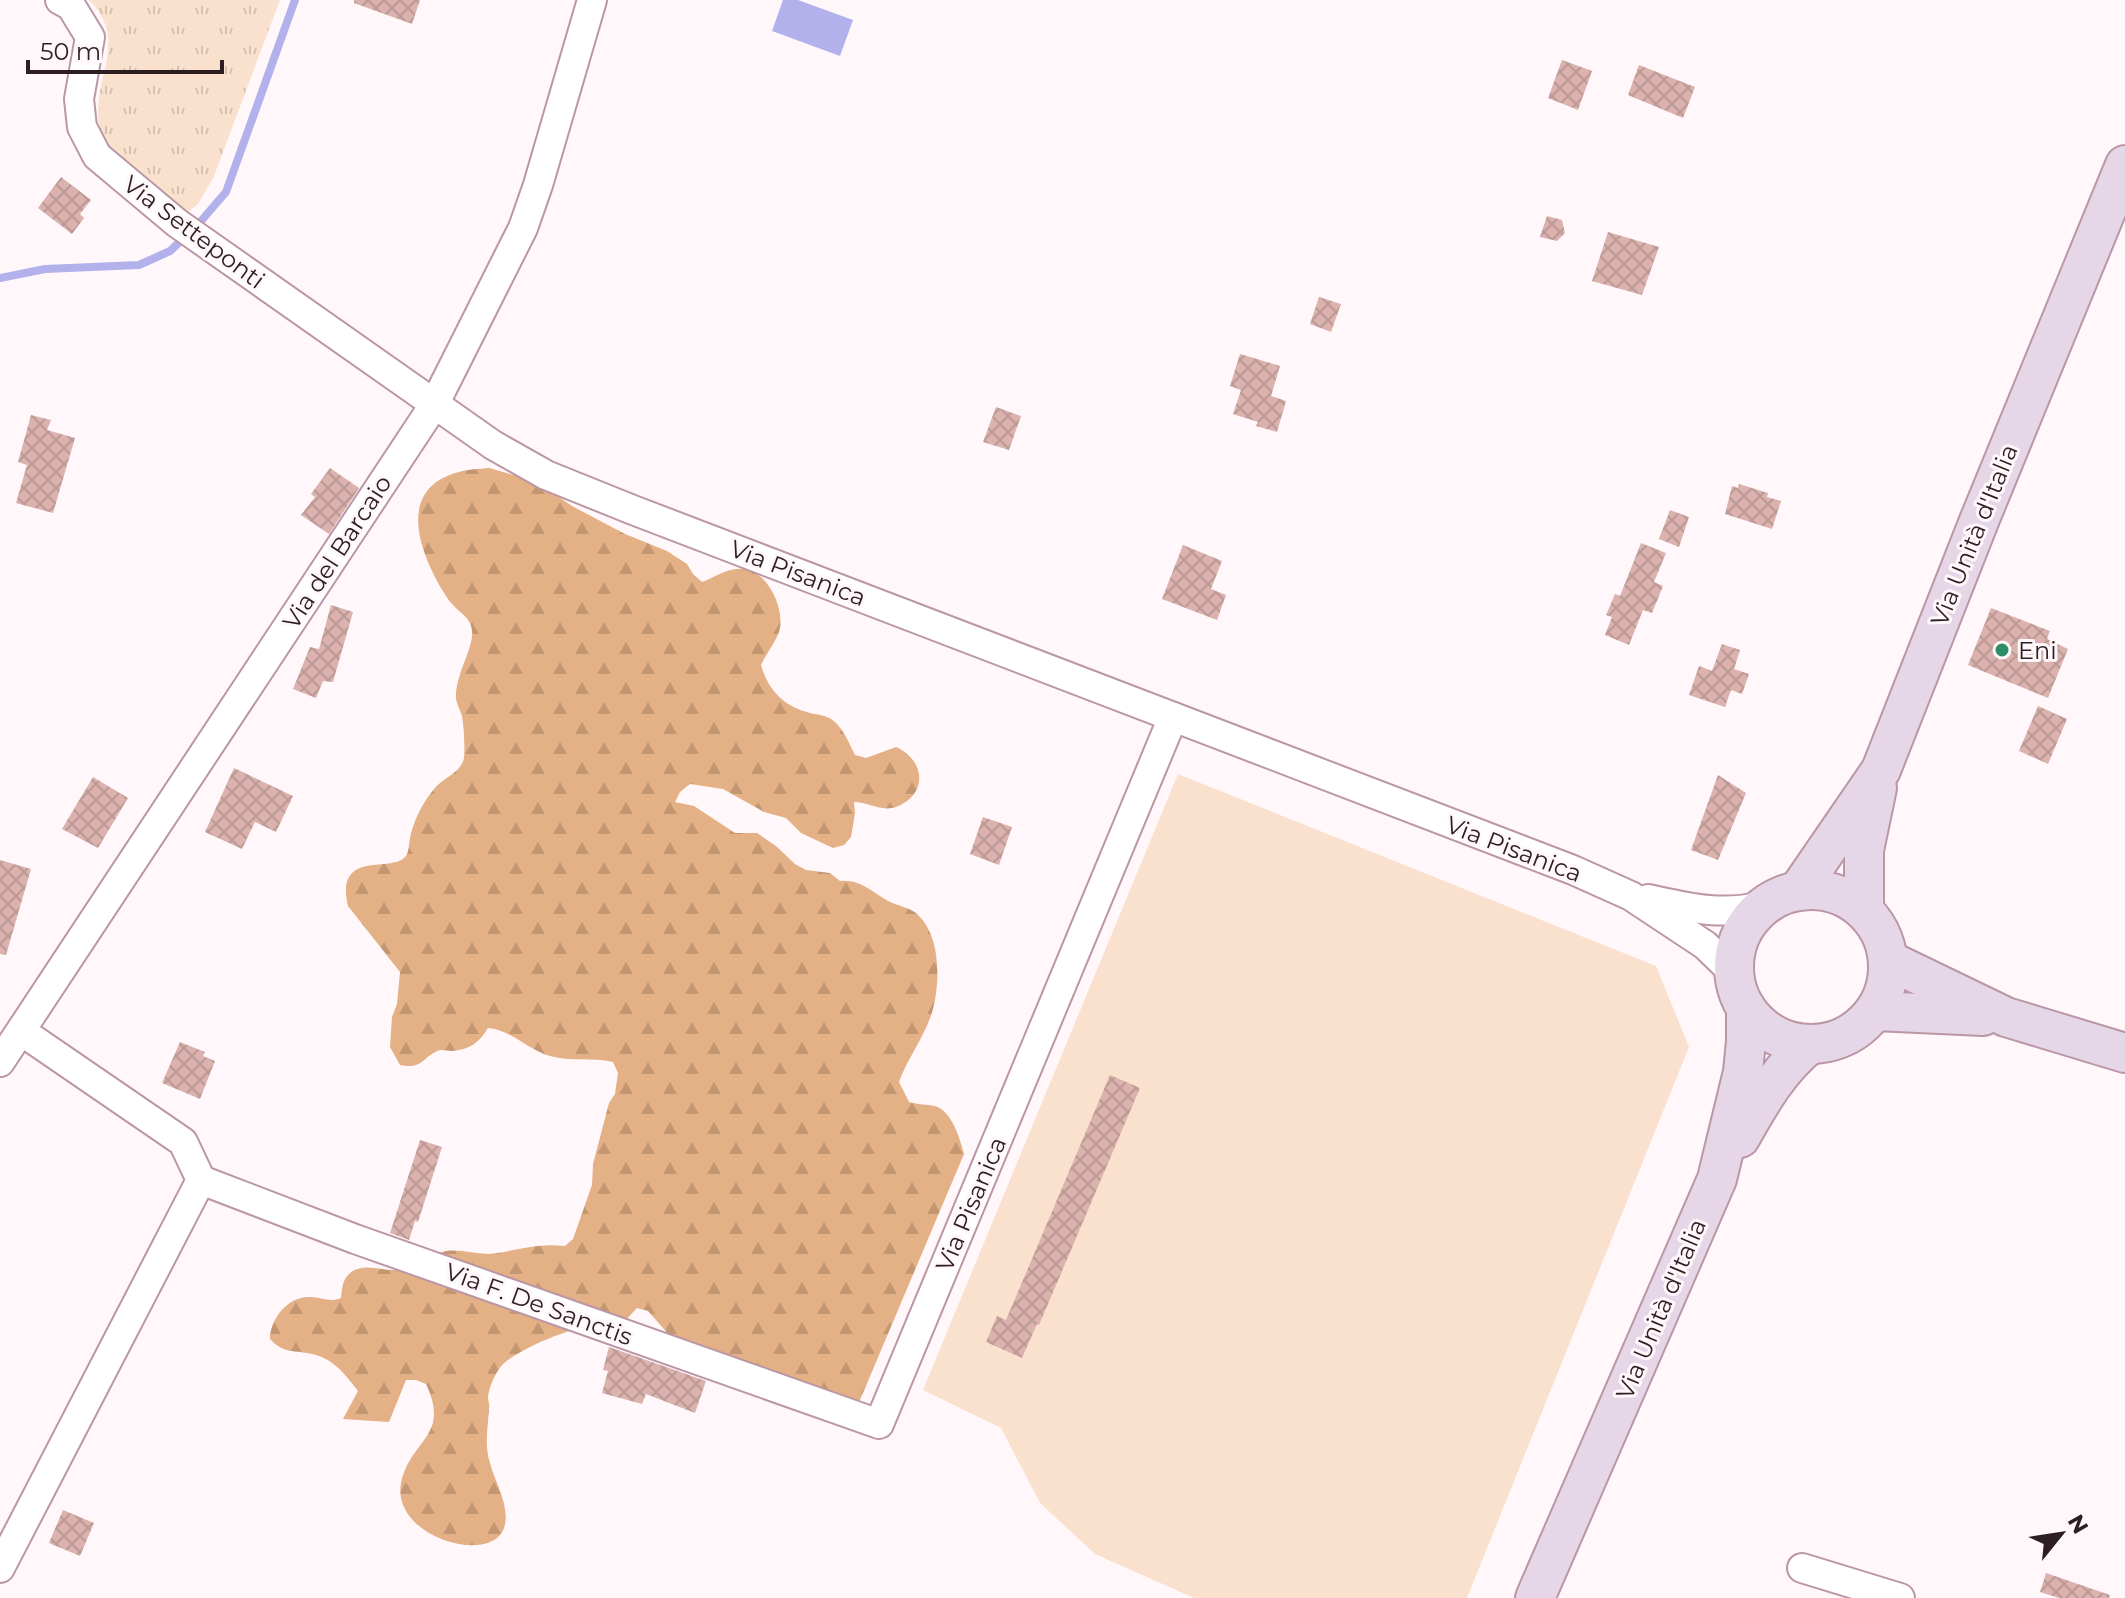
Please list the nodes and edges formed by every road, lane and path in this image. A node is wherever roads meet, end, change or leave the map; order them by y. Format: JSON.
{"nodes":[{"id":1,"x":60,"y":0,"type":"edge"},
{"id":2,"x":592,"y":0,"type":"edge"},
{"id":3,"x":2125,"y":165,"type":"edge"},
{"id":4,"x":434,"y":405,"type":"junction"},
{"id":5,"x":1173,"y":717,"type":"junction"},
{"id":6,"x":1881,"y":770,"type":"junction"},
{"id":7,"x":1798,"y":891,"type":"junction"},
{"id":8,"x":1631,"y":896,"type":"junction"},
{"id":9,"x":1763,"y":906,"type":"junction"},
{"id":10,"x":1864,"y":910,"type":"junction"},
{"id":11,"x":1888,"y":960,"type":"junction"},
{"id":12,"x":1734,"y":973,"type":"junction"},
{"id":13,"x":1746,"y":1008,"type":"junction"},
{"id":14,"x":1875,"y":1011,"type":"junction"},
{"id":15,"x":2006,"y":1017,"type":"junction"},
{"id":16,"x":21,"y":1031,"type":"junction"},
{"id":17,"x":1810,"y":1044,"type":"junction"},
{"id":18,"x":2125,"y":1053,"type":"edge"},
{"id":19,"x":0,"y":1062,"type":"edge"},
{"id":20,"x":1717,"y":1179,"type":"junction"},
{"id":21,"x":201,"y":1180,"type":"junction"},
{"id":22,"x":879,"y":1424,"type":"joint"},
{"id":23,"x":0,"y":1568,"type":"edge"},
{"id":24,"x":1802,"y":1568,"type":"dead end"},
{"id":25,"x":1535,"y":1598,"type":"edge"},
{"id":26,"x":1900,"y":1598,"type":"edge"}],
"edges":[{"from":1,"to":4,"type":"street","name":"Via Setteponti"},
{"from":2,"to":4,"type":"street","name":"Via del Barcaio"},
{"from":3,"to":6,"type":"main road","name":"Via Unità d'Italia"},
{"from":4,"to":5,"type":"street","name":"Via Pisanica"},
{"from":4,"to":16,"type":"street","name":"Via del Barcaio"},
{"from":5,"to":8,"type":"street","name":"Via Pisanica"},
{"from":5,"to":22,"type":"street","name":"Via Pisanica"},
{"from":6,"to":7,"type":"main road","name":"Via Unità d'Italia"},
{"from":6,"to":10,"type":"main road"},
{"from":7,"to":9,"type":"main road"},
{"from":7,"to":10,"type":"main road"},
{"from":8,"to":9,"type":"street","name":"Via Pisanica"},
{"from":8,"to":12,"type":"street","name":"Via Pisanica"},
{"from":9,"to":12,"type":"main road"},
{"from":10,"to":11,"type":"main road"},
{"from":11,"to":14,"type":"main road"},
{"from":11,"to":15,"type":"main road"},
{"from":12,"to":13,"type":"main road"},
{"from":13,"to":17,"type":"main road"},
{"from":13,"to":20,"type":"main road","name":"Via Unità d'Italia"},
{"from":14,"to":15,"type":"main road"},
{"from":14,"to":17,"type":"main road"},
{"from":15,"to":18,"type":"main road"},
{"from":16,"to":19,"type":"street","name":"Via del Barcaio"},
{"from":16,"to":21,"type":"street"},
{"from":17,"to":20,"type":"main road"},
{"from":20,"to":25,"type":"main road","name":"Via Unità d'Italia"},
{"from":21,"to":22,"type":"street","name":"Via F. De Sanctis"},
{"from":21,"to":23,"type":"street"},
{"from":24,"to":26,"type":"street"}]}
